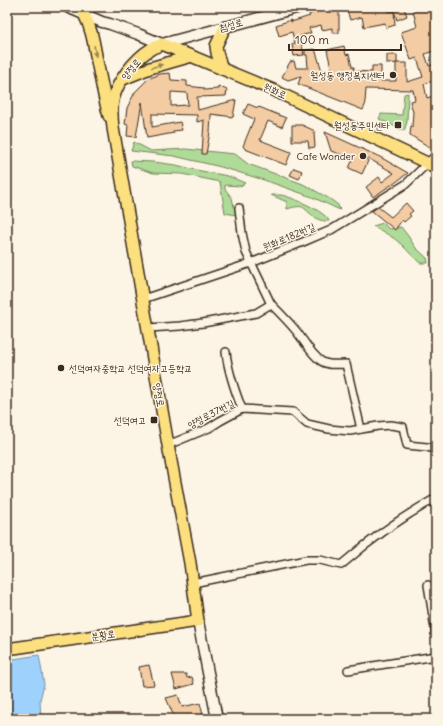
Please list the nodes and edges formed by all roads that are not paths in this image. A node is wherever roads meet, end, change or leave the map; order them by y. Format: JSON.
{"nodes":[{"id":1,"x":67,"y":7,"type":"edge"},
{"id":2,"x":300,"y":7,"type":"edge"},
{"id":3,"x":83,"y":11,"type":"edge"},
{"id":4,"x":225,"y":27,"type":"junction"},
{"id":5,"x":162,"y":44,"type":"junction"},
{"id":6,"x":192,"y":56,"type":"junction"},
{"id":7,"x":222,"y":69,"type":"junction"},
{"id":8,"x":123,"y":79,"type":"junction"},
{"id":9,"x":113,"y":128,"type":"junction"},
{"id":10,"x":436,"y":155,"type":"edge"},
{"id":11,"x":432,"y":166,"type":"edge"},
{"id":12,"x":239,"y":208,"type":"dead end"},
{"id":13,"x":251,"y":263,"type":"junction"},
{"id":14,"x":143,"y":299,"type":"junction"},
{"id":15,"x":271,"y":304,"type":"junction"},
{"id":16,"x":148,"y":328,"type":"junction"},
{"id":17,"x":226,"y":352,"type":"dead end"},
{"id":18,"x":242,"y":409,"type":"junction"},
{"id":19,"x":361,"y":429,"type":"junction"},
{"id":20,"x":168,"y":445,"type":"junction"},
{"id":21,"x":436,"y":449,"type":"edge"},
{"id":22,"x":436,"y":498,"type":"edge"},
{"id":23,"x":193,"y":583,"type":"junction"},
{"id":24,"x":428,"y":585,"type":"dead end"},
{"id":25,"x":433,"y":597,"type":"edge"},
{"id":26,"x":198,"y":621,"type":"junction"},
{"id":27,"x":435,"y":625,"type":"edge"},
{"id":28,"x":436,"y":635,"type":"edge"},
{"id":29,"x":7,"y":649,"type":"edge"},
{"id":30,"x":436,"y":656,"type":"edge"},
{"id":31,"x":348,"y":670,"type":"dead end"},
{"id":32,"x":217,"y":719,"type":"edge"}],
"edges":[{"from":1,"to":3,"type":"street","name":"원화로"},
{"from":2,"to":4,"type":"street","name":"첨성로"},
{"from":3,"to":5,"type":"street","name":"원화로"},
{"from":3,"to":9,"type":"main road","one_way":true},
{"from":4,"to":5,"type":"street","name":"첨성로"},
{"from":4,"to":7,"type":"main road"},
{"from":5,"to":6,"type":"main road","name":"원화로"},
{"from":5,"to":8,"type":"main road","name":"양정로"},
{"from":6,"to":7,"type":"main road","name":"원화로"},
{"from":8,"to":6,"type":"main road","one_way":true},
{"from":7,"to":11,"type":"main road","name":"원화로"},
{"from":8,"to":9,"type":"main road","name":"양정로"},
{"from":9,"to":14,"type":"main road","name":"양정로"},
{"from":10,"to":11,"type":"street","name":"원화로182번길"},
{"from":11,"to":13,"type":"street","name":"원화로182번길"},
{"from":12,"to":13,"type":"street"},
{"from":13,"to":14,"type":"street","name":"원화로182번길"},
{"from":13,"to":15,"type":"street"},
{"from":14,"to":16,"type":"main road","name":"양정로"},
{"from":15,"to":16,"type":"street"},
{"from":15,"to":19,"type":"street"},
{"from":16,"to":20,"type":"main road","name":"양정로"},
{"from":17,"to":18,"type":"street"},
{"from":18,"to":19,"type":"street","name":"양정로37번길"},
{"from":18,"to":20,"type":"street","name":"양정로37번길"},
{"from":19,"to":21,"type":"street","name":"양정로37번길"},
{"from":20,"to":23,"type":"main road","name":"양정로"},
{"from":22,"to":23,"type":"street"},
{"from":23,"to":26,"type":"main road","name":"양정로"},
{"from":24,"to":25,"type":"street"},
{"from":25,"to":27,"type":"street"},
{"from":26,"to":29,"type":"main road","name":"분황로"},
{"from":26,"to":32,"type":"street","name":"양정로"},
{"from":27,"to":28,"type":"street"},
{"from":30,"to":31,"type":"street"}]}
